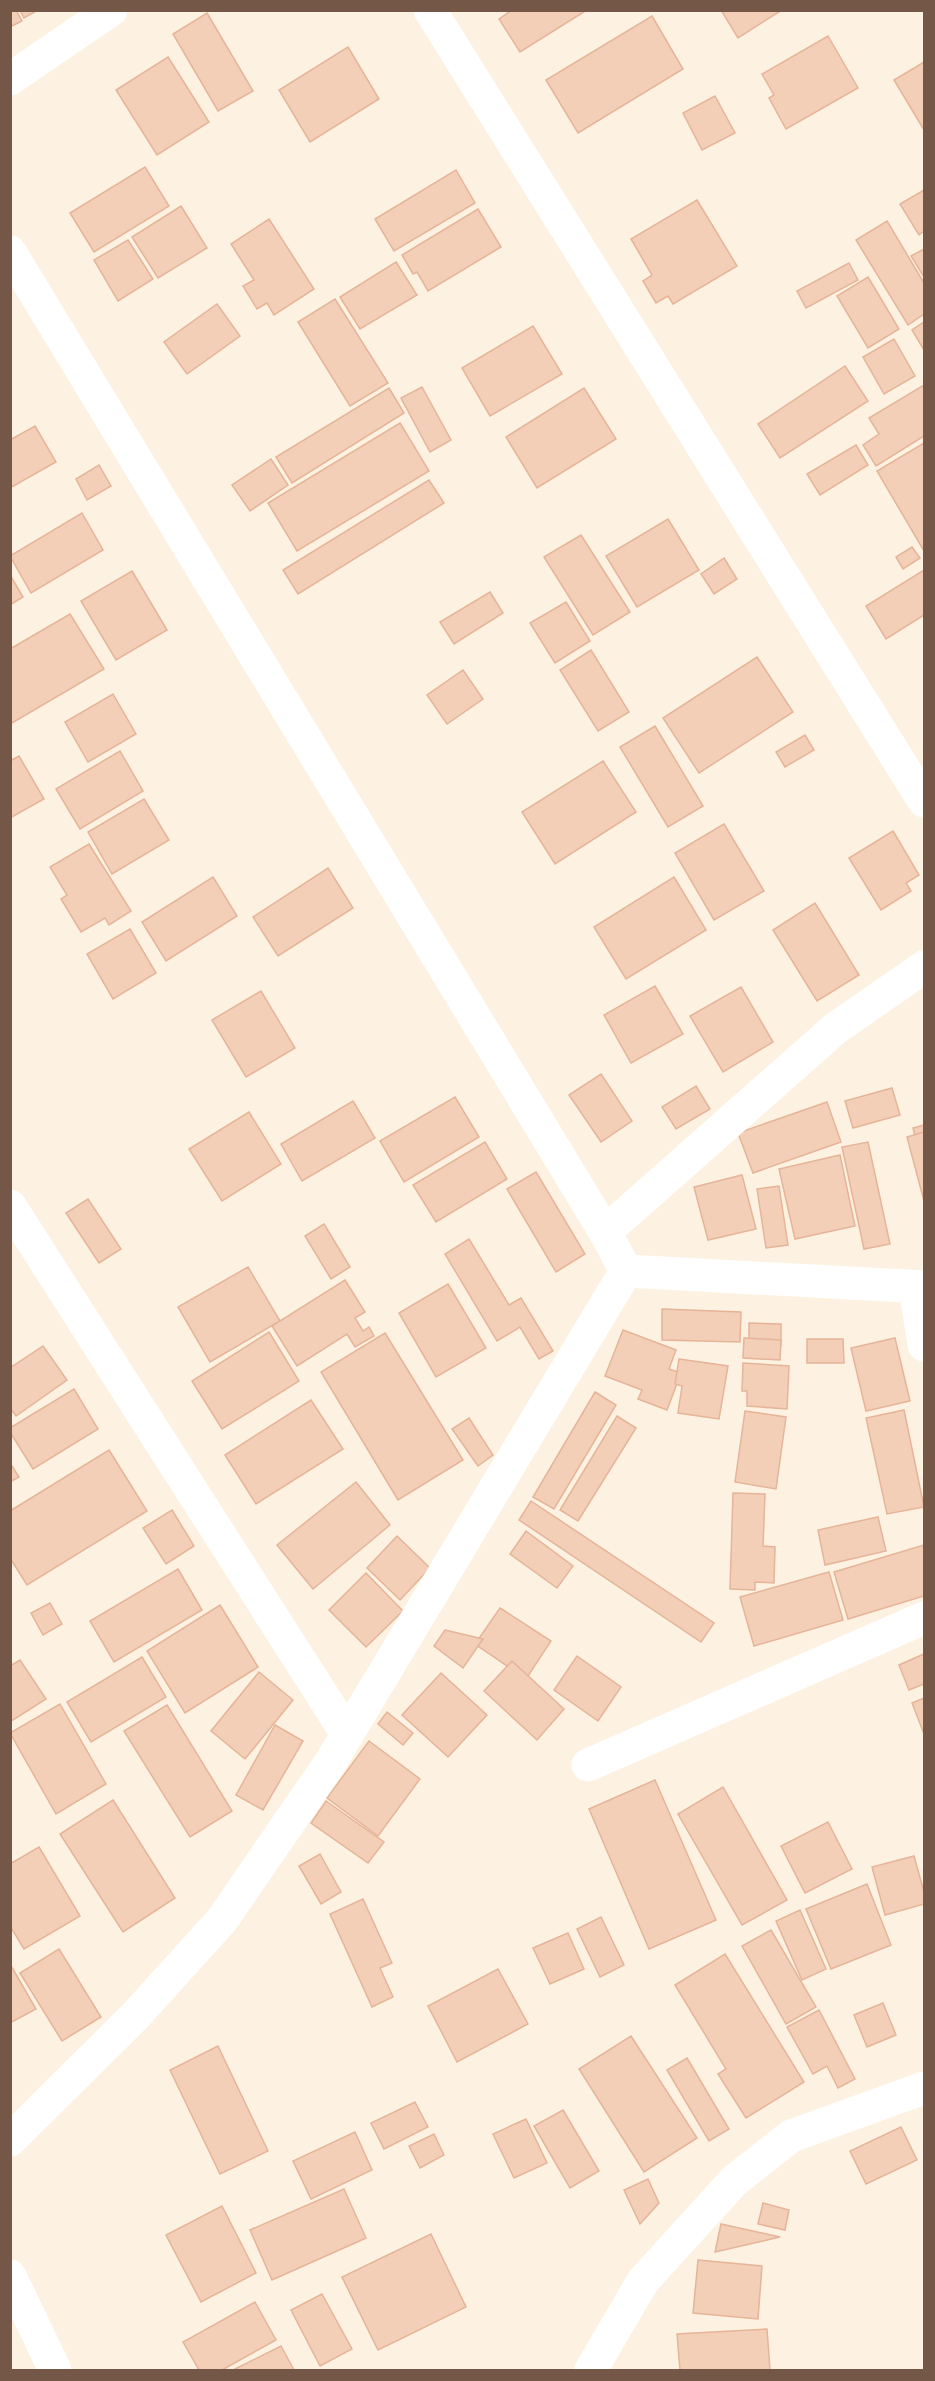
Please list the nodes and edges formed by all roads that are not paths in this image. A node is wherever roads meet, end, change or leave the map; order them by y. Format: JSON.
{"nodes":[{"id":1,"x":111,"y":10,"type":"edge"},
{"id":2,"x":430,"y":10,"type":"edge"},
{"id":3,"x":10,"y":79,"type":"edge"},
{"id":4,"x":10,"y":252,"type":"edge"},
{"id":5,"x":924,"y":801,"type":"edge"},
{"id":6,"x":924,"y":967,"type":"edge"},
{"id":7,"x":10,"y":1206,"type":"edge"},
{"id":8,"x":605,"y":1232,"type":"junction"},
{"id":9,"x":626,"y":1271,"type":"junction"},
{"id":10,"x":920,"y":1287,"type":"edge"},
{"id":11,"x":924,"y":1345,"type":"edge"},
{"id":12,"x":924,"y":1618,"type":"edge"},
{"id":13,"x":347,"y":1734,"type":"junction"},
{"id":14,"x":588,"y":1765,"type":"dead end"},
{"id":15,"x":924,"y":2088,"type":"edge"},
{"id":16,"x":10,"y":2140,"type":"edge"},
{"id":17,"x":10,"y":2276,"type":"edge"},
{"id":18,"x":54,"y":2370,"type":"edge"},
{"id":19,"x":591,"y":2370,"type":"edge"}],
"edges":[{"from":1,"to":3,"type":"street"},
{"from":2,"to":5,"type":"street"},
{"from":4,"to":8,"type":"street"},
{"from":6,"to":8,"type":"street"},
{"from":7,"to":13,"type":"street"},
{"from":8,"to":9,"type":"street"},
{"from":9,"to":10,"type":"street"},
{"from":9,"to":13,"type":"street"},
{"from":10,"to":11,"type":"street"},
{"from":12,"to":14,"type":"street"},
{"from":13,"to":16,"type":"street"},
{"from":15,"to":19,"type":"street"},
{"from":17,"to":18,"type":"street"}]}
